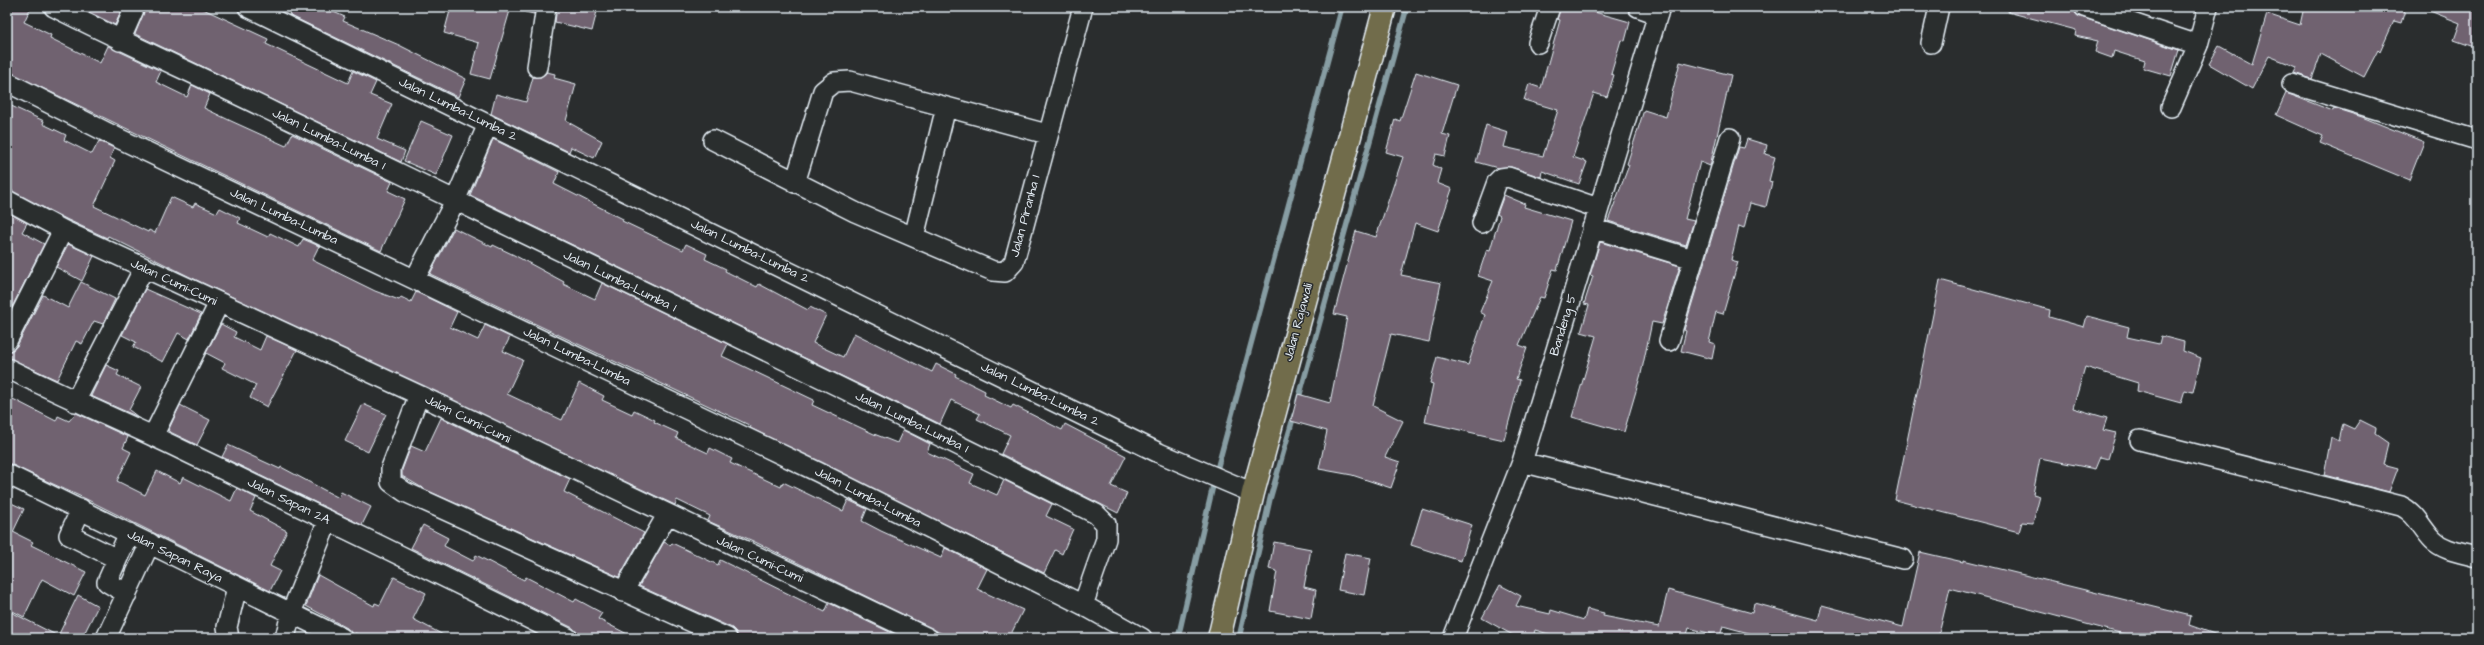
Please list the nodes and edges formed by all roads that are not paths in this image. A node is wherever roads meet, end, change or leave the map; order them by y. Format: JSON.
{"nodes":[{"id":1,"x":54,"y":7,"type":"edge"},
{"id":2,"x":134,"y":7,"type":"edge"},
{"id":3,"x":248,"y":7,"type":"edge"},
{"id":4,"x":546,"y":7,"type":"edge"},
{"id":5,"x":1083,"y":7,"type":"edge"},
{"id":6,"x":1384,"y":7,"type":"edge"},
{"id":7,"x":1550,"y":7,"type":"edge"},
{"id":8,"x":1638,"y":7,"type":"edge"},
{"id":9,"x":1939,"y":7,"type":"edge"},
{"id":10,"x":2084,"y":7,"type":"edge"},
{"id":11,"x":2208,"y":7,"type":"edge"},
{"id":12,"x":1659,"y":10,"type":"edge"},
{"id":13,"x":120,"y":41,"type":"junction"},
{"id":14,"x":1538,"y":43,"type":"dead end"},
{"id":15,"x":1931,"y":43,"type":"dead end"},
{"id":16,"x":2198,"y":45,"type":"junction"},
{"id":17,"x":537,"y":67,"type":"dead end"},
{"id":18,"x":7,"y":82,"type":"edge"},
{"id":19,"x":2292,"y":84,"type":"dead end"},
{"id":20,"x":946,"y":107,"type":"junction"},
{"id":21,"x":2171,"y":107,"type":"dead end"},
{"id":22,"x":488,"y":124,"type":"junction"},
{"id":23,"x":1047,"y":134,"type":"junction"},
{"id":24,"x":1730,"y":138,"type":"dead end"},
{"id":25,"x":713,"y":140,"type":"dead end"},
{"id":26,"x":2477,"y":140,"type":"edge"},
{"id":27,"x":795,"y":183,"type":"junction"},
{"id":28,"x":7,"y":200,"type":"edge"},
{"id":29,"x":455,"y":201,"type":"junction"},
{"id":30,"x":1598,"y":208,"type":"junction"},
{"id":31,"x":1482,"y":223,"type":"dead end"},
{"id":32,"x":1592,"y":228,"type":"junction"},
{"id":33,"x":63,"y":230,"type":"junction"},
{"id":34,"x":914,"y":237,"type":"junction"},
{"id":35,"x":1693,"y":259,"type":"junction"},
{"id":36,"x":144,"y":268,"type":"junction"},
{"id":37,"x":415,"y":279,"type":"junction"},
{"id":38,"x":219,"y":303,"type":"junction"},
{"id":39,"x":7,"y":341,"type":"edge"},
{"id":40,"x":1669,"y":341,"type":"dead end"},
{"id":41,"x":7,"y":368,"type":"edge"},
{"id":42,"x":419,"y":395,"type":"junction"},
{"id":43,"x":75,"y":402,"type":"junction"},
{"id":44,"x":153,"y":436,"type":"junction"},
{"id":45,"x":2140,"y":440,"type":"dead end"},
{"id":46,"x":1522,"y":462,"type":"junction"},
{"id":47,"x":7,"y":474,"type":"edge"},
{"id":48,"x":1253,"y":493,"type":"junction"},
{"id":49,"x":81,"y":509,"type":"junction"},
{"id":50,"x":667,"y":515,"type":"junction"},
{"id":51,"x":328,"y":520,"type":"junction"},
{"id":52,"x":129,"y":533,"type":"junction"},
{"id":53,"x":150,"y":543,"type":"junction"},
{"id":54,"x":2477,"y":557,"type":"edge"},
{"id":55,"x":1903,"y":558,"type":"dead end"},
{"id":56,"x":117,"y":559,"type":"junction"},
{"id":57,"x":237,"y":587,"type":"junction"},
{"id":58,"x":623,"y":592,"type":"junction"},
{"id":59,"x":127,"y":594,"type":"junction"},
{"id":60,"x":1083,"y":605,"type":"junction"},
{"id":61,"x":291,"y":614,"type":"junction"},
{"id":62,"x":106,"y":638,"type":"edge"},
{"id":63,"x":229,"y":638,"type":"edge"},
{"id":64,"x":285,"y":638,"type":"edge"},
{"id":65,"x":342,"y":638,"type":"edge"},
{"id":66,"x":568,"y":638,"type":"edge"},
{"id":67,"x":727,"y":638,"type":"edge"},
{"id":68,"x":928,"y":638,"type":"edge"},
{"id":69,"x":1142,"y":638,"type":"edge"},
{"id":70,"x":1219,"y":638,"type":"edge"},
{"id":71,"x":1454,"y":638,"type":"edge"}],
"edges":[{"from":1,"to":13,"type":"street","name":"Jalan Lumba-Lumba 1"},
{"from":2,"to":13,"type":"street"},
{"from":3,"to":22,"type":"street","name":"Jalan Lumba-Lumba 2"},
{"from":4,"to":17,"type":"street"},
{"from":5,"to":23,"type":"street","name":"Jalan Piranha 1"},
{"from":6,"to":48,"type":"main road","name":"Jalan Rajawali"},
{"from":7,"to":14,"type":"street"},
{"from":8,"to":12,"type":"street"},
{"from":9,"to":15,"type":"street"},
{"from":10,"to":16,"type":"street"},
{"from":11,"to":16,"type":"street"},
{"from":12,"to":30,"type":"street","name":"Bandeng 5"},
{"from":13,"to":29,"type":"street","name":"Jalan Lumba-Lumba 1"},
{"from":16,"to":21,"type":"street"},
{"from":18,"to":37,"type":"street","name":"Jalan Lumba-Lumba"},
{"from":19,"to":26,"type":"street"},
{"from":20,"to":23,"type":"street"},
{"from":20,"to":27,"type":"street"},
{"from":20,"to":34,"type":"street"},
{"from":22,"to":29,"type":"street"},
{"from":22,"to":48,"type":"street","name":"Jalan Lumba-Lumba 2"},
{"from":23,"to":34,"type":"street","name":"Jalan Piranha 1"},
{"from":24,"to":35,"type":"street"},
{"from":25,"to":27,"type":"street","name":"Jalan Piranha 1"},
{"from":27,"to":34,"type":"street","name":"Jalan Piranha 1"},
{"from":28,"to":33,"type":"street","name":"Jalan Cumi-Cumi"},
{"from":29,"to":37,"type":"street"},
{"from":29,"to":60,"type":"street","name":"Jalan Lumba-Lumba 1"},
{"from":30,"to":31,"type":"street"},
{"from":30,"to":32,"type":"street","name":"Bandeng 5"},
{"from":32,"to":35,"type":"street"},
{"from":32,"to":46,"type":"street","name":"Bandeng 5"},
{"from":33,"to":36,"type":"street","name":"Jalan Cumi-Cumi"},
{"from":33,"to":39,"type":"street"},
{"from":35,"to":40,"type":"street"},
{"from":36,"to":38,"type":"street","name":"Jalan Cumi-Cumi"},
{"from":36,"to":43,"type":"street"},
{"from":37,"to":60,"type":"street","name":"Jalan Lumba-Lumba"},
{"from":38,"to":42,"type":"street","name":"Jalan Cumi-Cumi"},
{"from":38,"to":44,"type":"street"},
{"from":41,"to":43,"type":"street","name":"Jalan Sapan 2A"},
{"from":42,"to":50,"type":"street","name":"Jalan Cumi-Cumi"},
{"from":42,"to":58,"type":"street"},
{"from":43,"to":44,"type":"street","name":"Jalan Sapan 2A"},
{"from":44,"to":51,"type":"street","name":"Jalan Sapan 2A"},
{"from":45,"to":54,"type":"street"},
{"from":46,"to":55,"type":"street"},
{"from":46,"to":71,"type":"street","name":"Bandeng 5"},
{"from":47,"to":49,"type":"street","name":"Jalan Sapan Raya"},
{"from":48,"to":70,"type":"main road","name":"Jalan Rajawali"},
{"from":49,"to":52,"type":"street","name":"Jalan Sapan Raya"},
{"from":49,"to":56,"type":"street"},
{"from":50,"to":58,"type":"street"},
{"from":50,"to":68,"type":"street","name":"Jalan Cumi-Cumi"},
{"from":51,"to":61,"type":"street"},
{"from":51,"to":66,"type":"street","name":"Jalan Sapan 2A"},
{"from":52,"to":53,"type":"street","name":"Jalan Sapan Raya"},
{"from":52,"to":56,"type":"street"},
{"from":53,"to":57,"type":"street","name":"Jalan Sapan Raya"},
{"from":53,"to":59,"type":"street"},
{"from":56,"to":59,"type":"street"},
{"from":57,"to":61,"type":"street","name":"Jalan Sapan Raya"},
{"from":57,"to":63,"type":"street"},
{"from":58,"to":67,"type":"street"},
{"from":59,"to":62,"type":"street"},
{"from":60,"to":69,"type":"street","name":"Jalan Lumba-Lumba"},
{"from":61,"to":64,"type":"street"},
{"from":61,"to":65,"type":"street","name":"Jalan Sapan Raya"}]}
